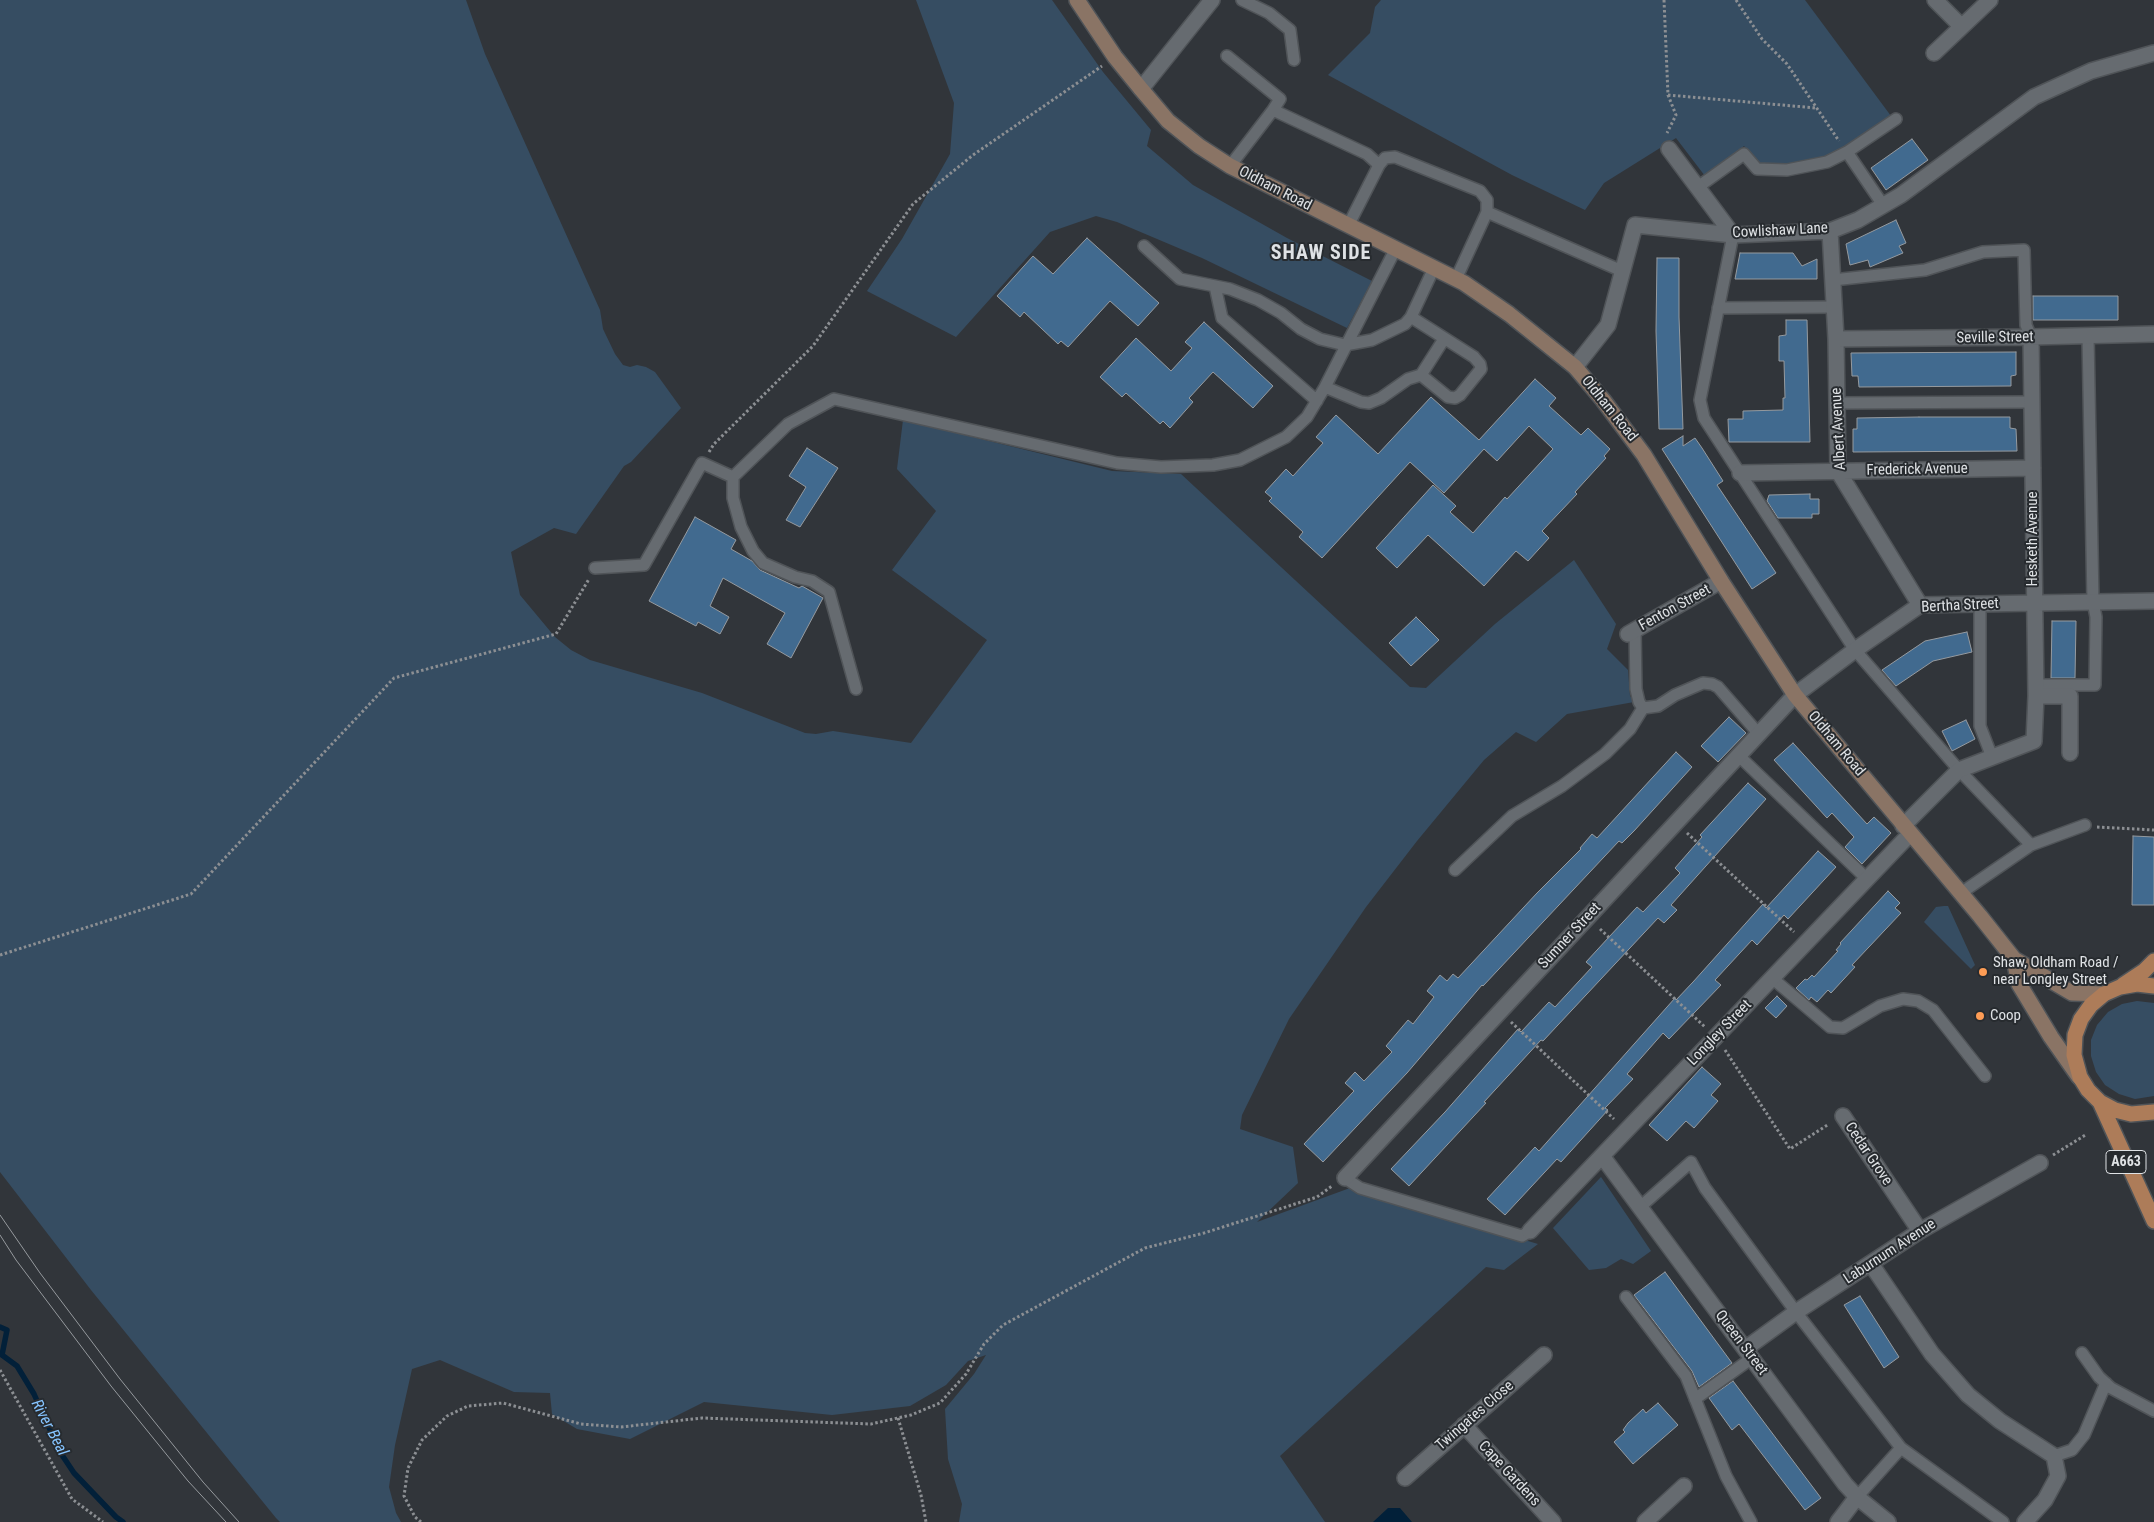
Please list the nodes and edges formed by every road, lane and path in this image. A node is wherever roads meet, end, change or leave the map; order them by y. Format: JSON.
{"nodes":[{"id":1,"x":1076,"y":0,"type":"edge"},
{"id":2,"x":1212,"y":0,"type":"edge"},
{"id":3,"x":1242,"y":0,"type":"edge"},
{"id":4,"x":1664,"y":0,"type":"edge"},
{"id":5,"x":1736,"y":0,"type":"edge"},
{"id":6,"x":1935,"y":0,"type":"edge"},
{"id":7,"x":1990,"y":0,"type":"edge"},
{"id":8,"x":1961,"y":26,"type":"junction"},
{"id":9,"x":1934,"y":53,"type":"dead end"},
{"id":10,"x":2154,"y":53,"type":"edge"},
{"id":11,"x":1227,"y":56,"type":"dead end"},
{"id":12,"x":1115,"y":57,"type":"junction"},
{"id":13,"x":1294,"y":60,"type":"dead end"},
{"id":14,"x":1141,"y":89,"type":"junction"},
{"id":15,"x":1668,"y":95,"type":"junction"},
{"id":16,"x":1817,"y":108,"type":"junction"},
{"id":17,"x":1273,"y":110,"type":"junction"},
{"id":18,"x":1896,"y":119,"type":"dead end"},
{"id":19,"x":1669,"y":149,"type":"joint"},
{"id":20,"x":1847,"y":152,"type":"junction"},
{"id":21,"x":1379,"y":165,"type":"junction"},
{"id":22,"x":1230,"y":166,"type":"junction"},
{"id":23,"x":1698,"y":187,"type":"junction"},
{"id":24,"x":1883,"y":205,"type":"junction"},
{"id":25,"x":1486,"y":212,"type":"junction"},
{"id":26,"x":1348,"y":226,"type":"junction"},
{"id":27,"x":1830,"y":231,"type":"junction"},
{"id":28,"x":1733,"y":235,"type":"junction"},
{"id":29,"x":1144,"y":246,"type":"dead end"},
{"id":30,"x":1395,"y":250,"type":"junction"},
{"id":31,"x":1434,"y":268,"type":"junction"},
{"id":32,"x":1622,"y":271,"type":"junction"},
{"id":33,"x":1456,"y":279,"type":"junction"},
{"id":34,"x":1833,"y":280,"type":"junction"},
{"id":35,"x":1215,"y":286,"type":"junction"},
{"id":36,"x":1834,"y":307,"type":"junction"},
{"id":37,"x":1718,"y":308,"type":"junction"},
{"id":38,"x":1411,"y":317,"type":"junction"},
{"id":39,"x":2154,"y":334,"type":"edge"},
{"id":40,"x":2088,"y":336,"type":"junction"},
{"id":41,"x":2031,"y":338,"type":"junction"},
{"id":42,"x":1444,"y":339,"type":"junction"},
{"id":43,"x":1836,"y":339,"type":"junction"},
{"id":44,"x":1345,"y":345,"type":"junction"},
{"id":45,"x":1575,"y":367,"type":"junction"},
{"id":46,"x":1421,"y":374,"type":"junction"},
{"id":47,"x":1326,"y":387,"type":"junction"},
{"id":48,"x":1317,"y":401,"type":"junction"},
{"id":49,"x":2031,"y":402,"type":"junction"},
{"id":50,"x":1837,"y":404,"type":"junction"},
{"id":51,"x":702,"y":463,"type":"junction"},
{"id":52,"x":2033,"y":468,"type":"junction"},
{"id":53,"x":1838,"y":471,"type":"junction"},
{"id":54,"x":1740,"y":473,"type":"junction"},
{"id":55,"x":733,"y":478,"type":"junction"},
{"id":56,"x":595,"y":568,"type":"joint"},
{"id":57,"x":1721,"y":581,"type":"junction"},
{"id":58,"x":2154,"y":601,"type":"edge"},
{"id":59,"x":2094,"y":602,"type":"junction"},
{"id":60,"x":2033,"y":603,"type":"junction"},
{"id":61,"x":1980,"y":604,"type":"junction"},
{"id":62,"x":1920,"y":605,"type":"junction"},
{"id":63,"x":1631,"y":632,"type":"joint"},
{"id":64,"x":1855,"y":650,"type":"junction"},
{"id":65,"x":856,"y":689,"type":"dead end"},
{"id":66,"x":2036,"y":690,"type":"junction"},
{"id":67,"x":1795,"y":695,"type":"junction"},
{"id":68,"x":1643,"y":708,"type":"junction"},
{"id":69,"x":1758,"y":733,"type":"junction"},
{"id":70,"x":2070,"y":753,"type":"dead end"},
{"id":71,"x":1738,"y":755,"type":"junction"},
{"id":72,"x":1992,"y":757,"type":"junction"},
{"id":73,"x":1959,"y":770,"type":"junction"},
{"id":74,"x":1675,"y":822,"type":"junction"},
{"id":75,"x":2084,"y":825,"type":"joint"},
{"id":76,"x":1906,"y":830,"type":"junction"},
{"id":77,"x":2154,"y":830,"type":"edge"},
{"id":78,"x":2031,"y":846,"type":"junction"},
{"id":79,"x":1454,"y":870,"type":"dead end"},
{"id":80,"x":1867,"y":879,"type":"junction"},
{"id":81,"x":1961,"y":893,"type":"junction"},
{"id":82,"x":1587,"y":917,"type":"junction"},
{"id":83,"x":1806,"y":943,"type":"junction"},
{"id":84,"x":0,"y":955,"type":"edge"},
{"id":85,"x":2014,"y":959,"type":"junction"},
{"id":86,"x":2154,"y":961,"type":"edge"},
{"id":87,"x":1772,"y":978,"type":"junction"},
{"id":88,"x":2154,"y":986,"type":"edge"},
{"id":89,"x":2120,"y":987,"type":"junction"},
{"id":90,"x":2104,"y":994,"type":"junction"},
{"id":91,"x":1499,"y":1012,"type":"junction"},
{"id":92,"x":1716,"y":1036,"type":"junction"},
{"id":93,"x":1985,"y":1076,"type":"dead end"},
{"id":94,"x":2080,"y":1078,"type":"junction"},
{"id":95,"x":2100,"y":1102,"type":"junction"},
{"id":96,"x":2154,"y":1112,"type":"edge"},
{"id":97,"x":1843,"y":1116,"type":"joint"},
{"id":98,"x":1626,"y":1131,"type":"junction"},
{"id":99,"x":2087,"y":1134,"type":"dead end"},
{"id":100,"x":1602,"y":1156,"type":"junction"},
{"id":101,"x":2040,"y":1163,"type":"joint"},
{"id":102,"x":1345,"y":1178,"type":"junction"},
{"id":103,"x":1640,"y":1208,"type":"junction"},
{"id":104,"x":2154,"y":1221,"type":"edge"},
{"id":105,"x":1530,"y":1231,"type":"joint"},
{"id":106,"x":1920,"y":1231,"type":"junction"},
{"id":107,"x":1871,"y":1264,"type":"junction"},
{"id":108,"x":1626,"y":1297,"type":"dead end"},
{"id":109,"x":1796,"y":1312,"type":"junction"},
{"id":110,"x":2082,"y":1353,"type":"dead end"},
{"id":111,"x":1749,"y":1354,"type":"junction"},
{"id":112,"x":1544,"y":1355,"type":"dead end"},
{"id":113,"x":0,"y":1370,"type":"edge"},
{"id":114,"x":2106,"y":1383,"type":"junction"},
{"id":115,"x":1695,"y":1400,"type":"junction"},
{"id":116,"x":2154,"y":1411,"type":"edge"},
{"id":117,"x":898,"y":1418,"type":"junction"},
{"id":118,"x":1464,"y":1425,"type":"junction"},
{"id":119,"x":1901,"y":1448,"type":"junction"},
{"id":120,"x":2054,"y":1456,"type":"junction"},
{"id":121,"x":1405,"y":1478,"type":"dead end"},
{"id":122,"x":1684,"y":1486,"type":"dead end"},
{"id":123,"x":1857,"y":1497,"type":"junction"},
{"id":124,"x":103,"y":1522,"type":"edge"},
{"id":125,"x":421,"y":1522,"type":"edge"},
{"id":126,"x":926,"y":1522,"type":"edge"},
{"id":127,"x":1553,"y":1522,"type":"edge"},
{"id":128,"x":1645,"y":1522,"type":"edge"},
{"id":129,"x":1751,"y":1522,"type":"edge"},
{"id":130,"x":1838,"y":1522,"type":"edge"},
{"id":131,"x":1888,"y":1522,"type":"edge"},
{"id":132,"x":2003,"y":1522,"type":"edge"},
{"id":133,"x":2024,"y":1522,"type":"edge"}],
"edges":[{"from":1,"to":12,"type":"main road","name":"Oldham Road"},
{"from":2,"to":14,"type":"street"},
{"from":3,"to":13,"type":"lane"},
{"from":4,"to":15,"type":"path"},
{"from":5,"to":16,"type":"path"},
{"from":6,"to":8,"type":"street"},
{"from":7,"to":8,"type":"street"},
{"from":8,"to":9,"type":"street"},
{"from":10,"to":24,"type":"street","name":"Cowlishaw Lane"},
{"from":11,"to":17,"type":"lane"},
{"from":12,"to":14,"type":"main road","name":"Oldham Road"},
{"from":12,"to":51,"type":"path"},
{"from":14,"to":22,"type":"main road","name":"Oldham Road"},
{"from":15,"to":16,"type":"path"},
{"from":15,"to":19,"type":"path"},
{"from":16,"to":20,"type":"path"},
{"from":17,"to":21,"type":"lane"},
{"from":17,"to":22,"type":"lane"},
{"from":18,"to":20,"type":"lane"},
{"from":19,"to":23,"type":"street"},
{"from":20,"to":23,"type":"lane"},
{"from":20,"to":24,"type":"lane"},
{"from":21,"to":25,"type":"lane"},
{"from":21,"to":26,"type":"lane"},
{"from":22,"to":26,"type":"main road","name":"Oldham Road"},
{"from":23,"to":28,"type":"street"},
{"from":24,"to":27,"type":"street","name":"Cowlishaw Lane"},
{"from":25,"to":32,"type":"lane"},
{"from":25,"to":33,"type":"lane"},
{"from":26,"to":30,"type":"main road","name":"Oldham Road"},
{"from":27,"to":28,"type":"street","name":"Cowlishaw Lane"},
{"from":27,"to":34,"type":"street","name":"Albert Avenue"},
{"from":28,"to":32,"type":"street","name":"Cowlishaw Lane"},
{"from":28,"to":37,"type":"lane"},
{"from":29,"to":35,"type":"lane"},
{"from":30,"to":31,"type":"main road","name":"Oldham Road"},
{"from":30,"to":44,"type":"lane"},
{"from":31,"to":33,"type":"main road","name":"Oldham Road"},
{"from":31,"to":38,"type":"lane"},
{"from":32,"to":45,"type":"street","name":"Cowlishaw Lane"},
{"from":33,"to":45,"type":"main road","name":"Oldham Road"},
{"from":34,"to":36,"type":"street","name":"Albert Avenue"},
{"from":34,"to":41,"type":"lane"},
{"from":35,"to":44,"type":"lane"},
{"from":35,"to":48,"type":"lane"},
{"from":36,"to":37,"type":"lane"},
{"from":36,"to":43,"type":"street","name":"Albert Avenue"},
{"from":37,"to":54,"type":"lane"},
{"from":38,"to":42,"type":"lane"},
{"from":38,"to":44,"type":"lane"},
{"from":39,"to":40,"type":"street","name":"Seville Street"},
{"from":40,"to":41,"type":"street","name":"Seville Street"},
{"from":40,"to":59,"type":"lane"},
{"from":41,"to":43,"type":"street","name":"Seville Street"},
{"from":41,"to":49,"type":"street","name":"Hesketh Avenue"},
{"from":42,"to":46,"type":"lane"},
{"from":42,"to":46,"type":"lane"},
{"from":43,"to":50,"type":"street","name":"Albert Avenue"},
{"from":44,"to":47,"type":"lane"},
{"from":45,"to":57,"type":"main road","name":"Oldham Road"},
{"from":46,"to":47,"type":"lane"},
{"from":47,"to":48,"type":"lane"},
{"from":48,"to":55,"type":"lane"},
{"from":49,"to":50,"type":"lane"},
{"from":49,"to":52,"type":"street","name":"Hesketh Avenue"},
{"from":50,"to":53,"type":"street","name":"Albert Avenue"},
{"from":51,"to":55,"type":"lane"},
{"from":51,"to":56,"type":"lane"},
{"from":52,"to":53,"type":"street","name":"Frederick Avenue"},
{"from":52,"to":60,"type":"street","name":"Hesketh Avenue"},
{"from":53,"to":54,"type":"street","name":"Frederick Avenue"},
{"from":53,"to":62,"type":"street","name":"Albert Avenue"},
{"from":54,"to":64,"type":"lane"},
{"from":55,"to":65,"type":"lane"},
{"from":56,"to":84,"type":"path"},
{"from":57,"to":63,"type":"street","name":"Fenton Street"},
{"from":57,"to":67,"type":"main road","name":"Oldham Road"},
{"from":58,"to":59,"type":"street","name":"Bertha Street"},
{"from":59,"to":60,"type":"street","name":"Bertha Street"},
{"from":59,"to":66,"type":"lane"},
{"from":60,"to":61,"type":"street","name":"Bertha Street"},
{"from":60,"to":66,"type":"street","name":"Hesketh Avenue"},
{"from":61,"to":62,"type":"street","name":"Bertha Street"},
{"from":61,"to":72,"type":"lane"},
{"from":62,"to":64,"type":"street","name":"Bertha Street"},
{"from":63,"to":68,"type":"lane"},
{"from":64,"to":67,"type":"street","name":"Bertha Street"},
{"from":64,"to":73,"type":"lane"},
{"from":66,"to":70,"type":"street"},
{"from":66,"to":72,"type":"street","name":"Hesketh Avenue"},
{"from":67,"to":69,"type":"street","name":"Sumner Street"},
{"from":67,"to":76,"type":"main road","name":"Oldham Road"},
{"from":68,"to":69,"type":"lane"},
{"from":68,"to":79,"type":"lane"},
{"from":69,"to":71,"type":"street","name":"Sumner Street"},
{"from":71,"to":74,"type":"street","name":"Sumner Street"},
{"from":71,"to":80,"type":"lane"},
{"from":72,"to":73,"type":"street"},
{"from":73,"to":76,"type":"street","name":"Longley Street"},
{"from":73,"to":78,"type":"lane"},
{"from":74,"to":82,"type":"street","name":"Sumner Street"},
{"from":74,"to":83,"type":"path"},
{"from":75,"to":77,"type":"path"},
{"from":75,"to":78,"type":"lane"},
{"from":76,"to":80,"type":"street","name":"Longley Street"},
{"from":76,"to":81,"type":"main road","name":"Oldham Road"},
{"from":78,"to":81,"type":"lane"},
{"from":80,"to":83,"type":"street","name":"Longley Street"},
{"from":81,"to":85,"type":"main road","name":"Oldham Road"},
{"from":82,"to":91,"type":"street","name":"Sumner Street"},
{"from":82,"to":92,"type":"path"},
{"from":83,"to":87,"type":"street","name":"Longley Street"},
{"from":85,"to":90,"type":"main road","name":"Oldham Road"},
{"from":85,"to":94,"type":"main road","name":"Oldham Road"},
{"from":86,"to":89,"type":"main road","number":"A663"},
{"from":87,"to":92,"type":"street","name":"Longley Street"},
{"from":87,"to":93,"type":"lane"},
{"from":88,"to":89,"type":"main road","number":"A663"},
{"from":89,"to":90,"type":"main road","number":"A663"},
{"from":90,"to":94,"type":"main road","number":"A663"},
{"from":91,"to":98,"type":"path"},
{"from":91,"to":102,"type":"street","name":"Sumner Street"},
{"from":92,"to":97,"type":"path","name":"Cedar Grove"},
{"from":92,"to":98,"type":"street","name":"Longley Street"},
{"from":94,"to":95,"type":"main road","number":"A663"},
{"from":95,"to":96,"type":"main road","number":"A663"},
{"from":95,"to":104,"type":"main road","number":"A663"},
{"from":97,"to":106,"type":"street","name":"Cedar Grove"},
{"from":98,"to":100,"type":"street","name":"Longley Street"},
{"from":99,"to":101,"type":"path"},
{"from":100,"to":103,"type":"street","name":"Queen Street"},
{"from":100,"to":105,"type":"street","name":"Longley Street"},
{"from":101,"to":106,"type":"street","name":"Laburnum Avenue"},
{"from":102,"to":105,"type":"lane"},
{"from":102,"to":117,"type":"path"},
{"from":103,"to":109,"type":"lane"},
{"from":103,"to":111,"type":"street","name":"Queen Street"},
{"from":106,"to":107,"type":"street","name":"Laburnum Avenue"},
{"from":107,"to":109,"type":"street","name":"Laburnum Avenue"},
{"from":107,"to":120,"type":"street"},
{"from":108,"to":115,"type":"lane"},
{"from":109,"to":111,"type":"street","name":"Laburnum Avenue"},
{"from":109,"to":119,"type":"lane"},
{"from":110,"to":114,"type":"lane"},
{"from":111,"to":115,"type":"lane"},
{"from":111,"to":123,"type":"street","name":"Queen Street"},
{"from":112,"to":118,"type":"street","name":"Twingates Close"},
{"from":113,"to":124,"type":"path"},
{"from":114,"to":116,"type":"lane"},
{"from":114,"to":120,"type":"lane"},
{"from":115,"to":129,"type":"lane"},
{"from":117,"to":125,"type":"path"},
{"from":117,"to":126,"type":"path"},
{"from":118,"to":121,"type":"street","name":"Twingates Close"},
{"from":118,"to":127,"type":"street","name":"Cape Gardens"},
{"from":119,"to":123,"type":"lane"},
{"from":119,"to":132,"type":"lane"},
{"from":120,"to":133,"type":"street"},
{"from":122,"to":128,"type":"street"},
{"from":123,"to":130,"type":"street"},
{"from":123,"to":131,"type":"street","name":"Queen Street"}]}
